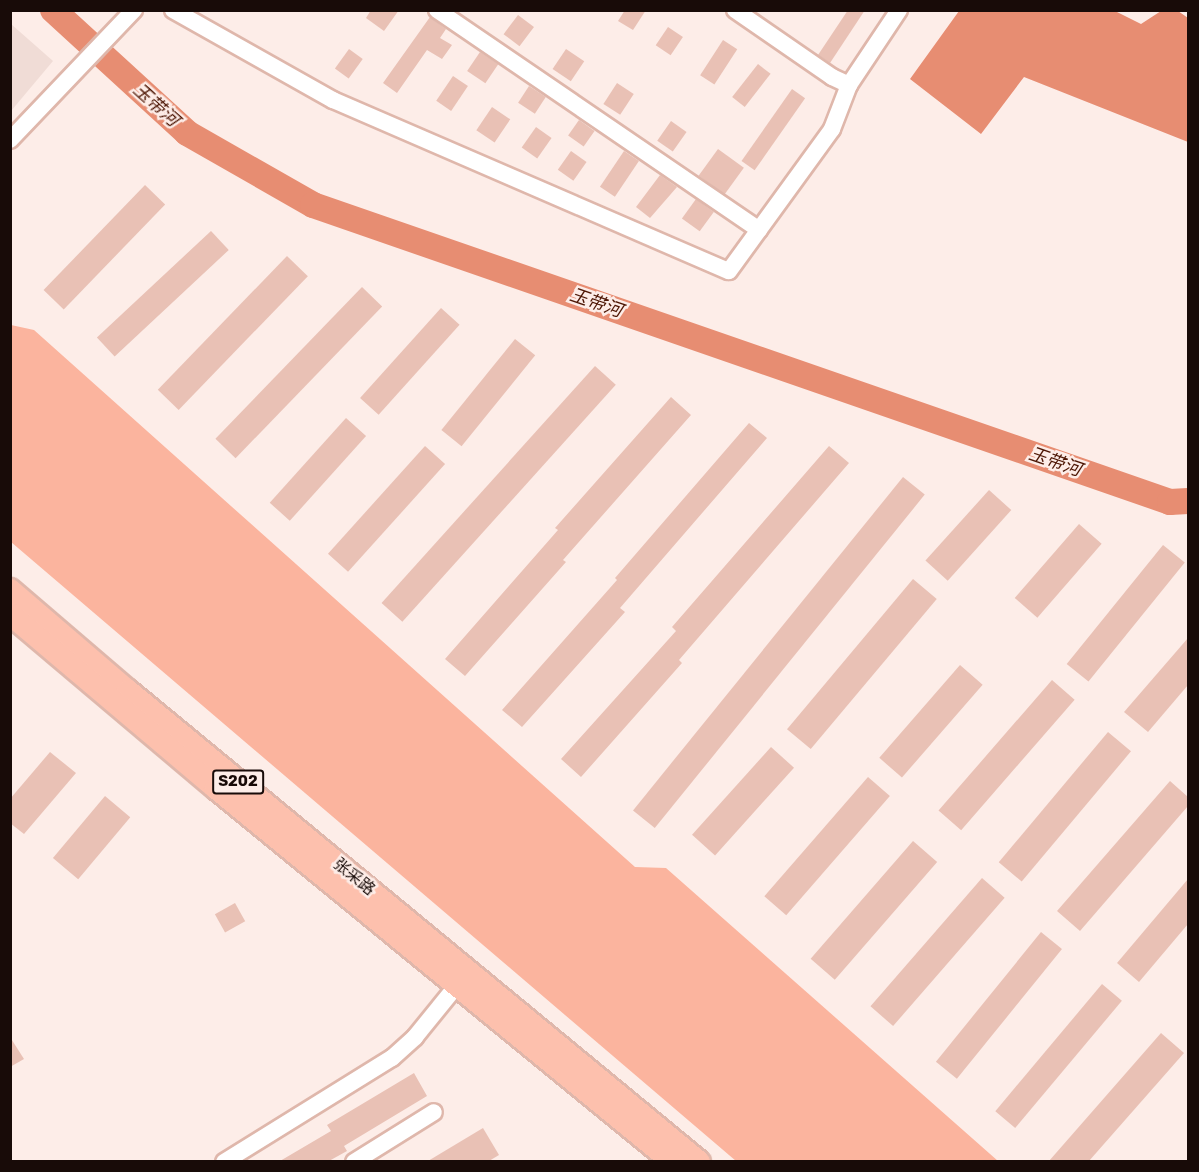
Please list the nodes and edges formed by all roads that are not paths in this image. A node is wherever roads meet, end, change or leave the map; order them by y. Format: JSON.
{"nodes":[{"id":1,"x":134,"y":10,"type":"edge"},
{"id":2,"x":173,"y":10,"type":"edge"},
{"id":3,"x":437,"y":10,"type":"edge"},
{"id":4,"x":735,"y":10,"type":"edge"},
{"id":5,"x":899,"y":10,"type":"edge"},
{"id":6,"x":849,"y":85,"type":"junction"},
{"id":7,"x":10,"y":140,"type":"edge"},
{"id":8,"x":759,"y":230,"type":"junction"},
{"id":9,"x":10,"y":590,"type":"edge"},
{"id":10,"x":10,"y":614,"type":"edge"},
{"id":11,"x":463,"y":978,"type":"junction"},
{"id":12,"x":434,"y":1112,"type":"dead end"},
{"id":13,"x":227,"y":1161,"type":"edge"},
{"id":14,"x":354,"y":1161,"type":"edge"},
{"id":15,"x":673,"y":1161,"type":"edge"},
{"id":16,"x":699,"y":1161,"type":"edge"}],
"edges":[{"from":1,"to":7,"type":"street"},
{"from":2,"to":8,"type":"street"},
{"from":3,"to":8,"type":"street"},
{"from":4,"to":6,"type":"street"},
{"from":5,"to":6,"type":"street"},
{"from":6,"to":8,"type":"street"},
{"from":9,"to":11,"type":"main road","name":"张采路","number":"S202"},
{"from":10,"to":11,"type":"main road","name":"张采路","number":"S202"},
{"from":11,"to":13,"type":"street"},
{"from":11,"to":15,"type":"main road","name":"张采路","number":"S202"},
{"from":11,"to":16,"type":"main road","name":"张采路","number":"S202"},
{"from":12,"to":14,"type":"street"}]}
